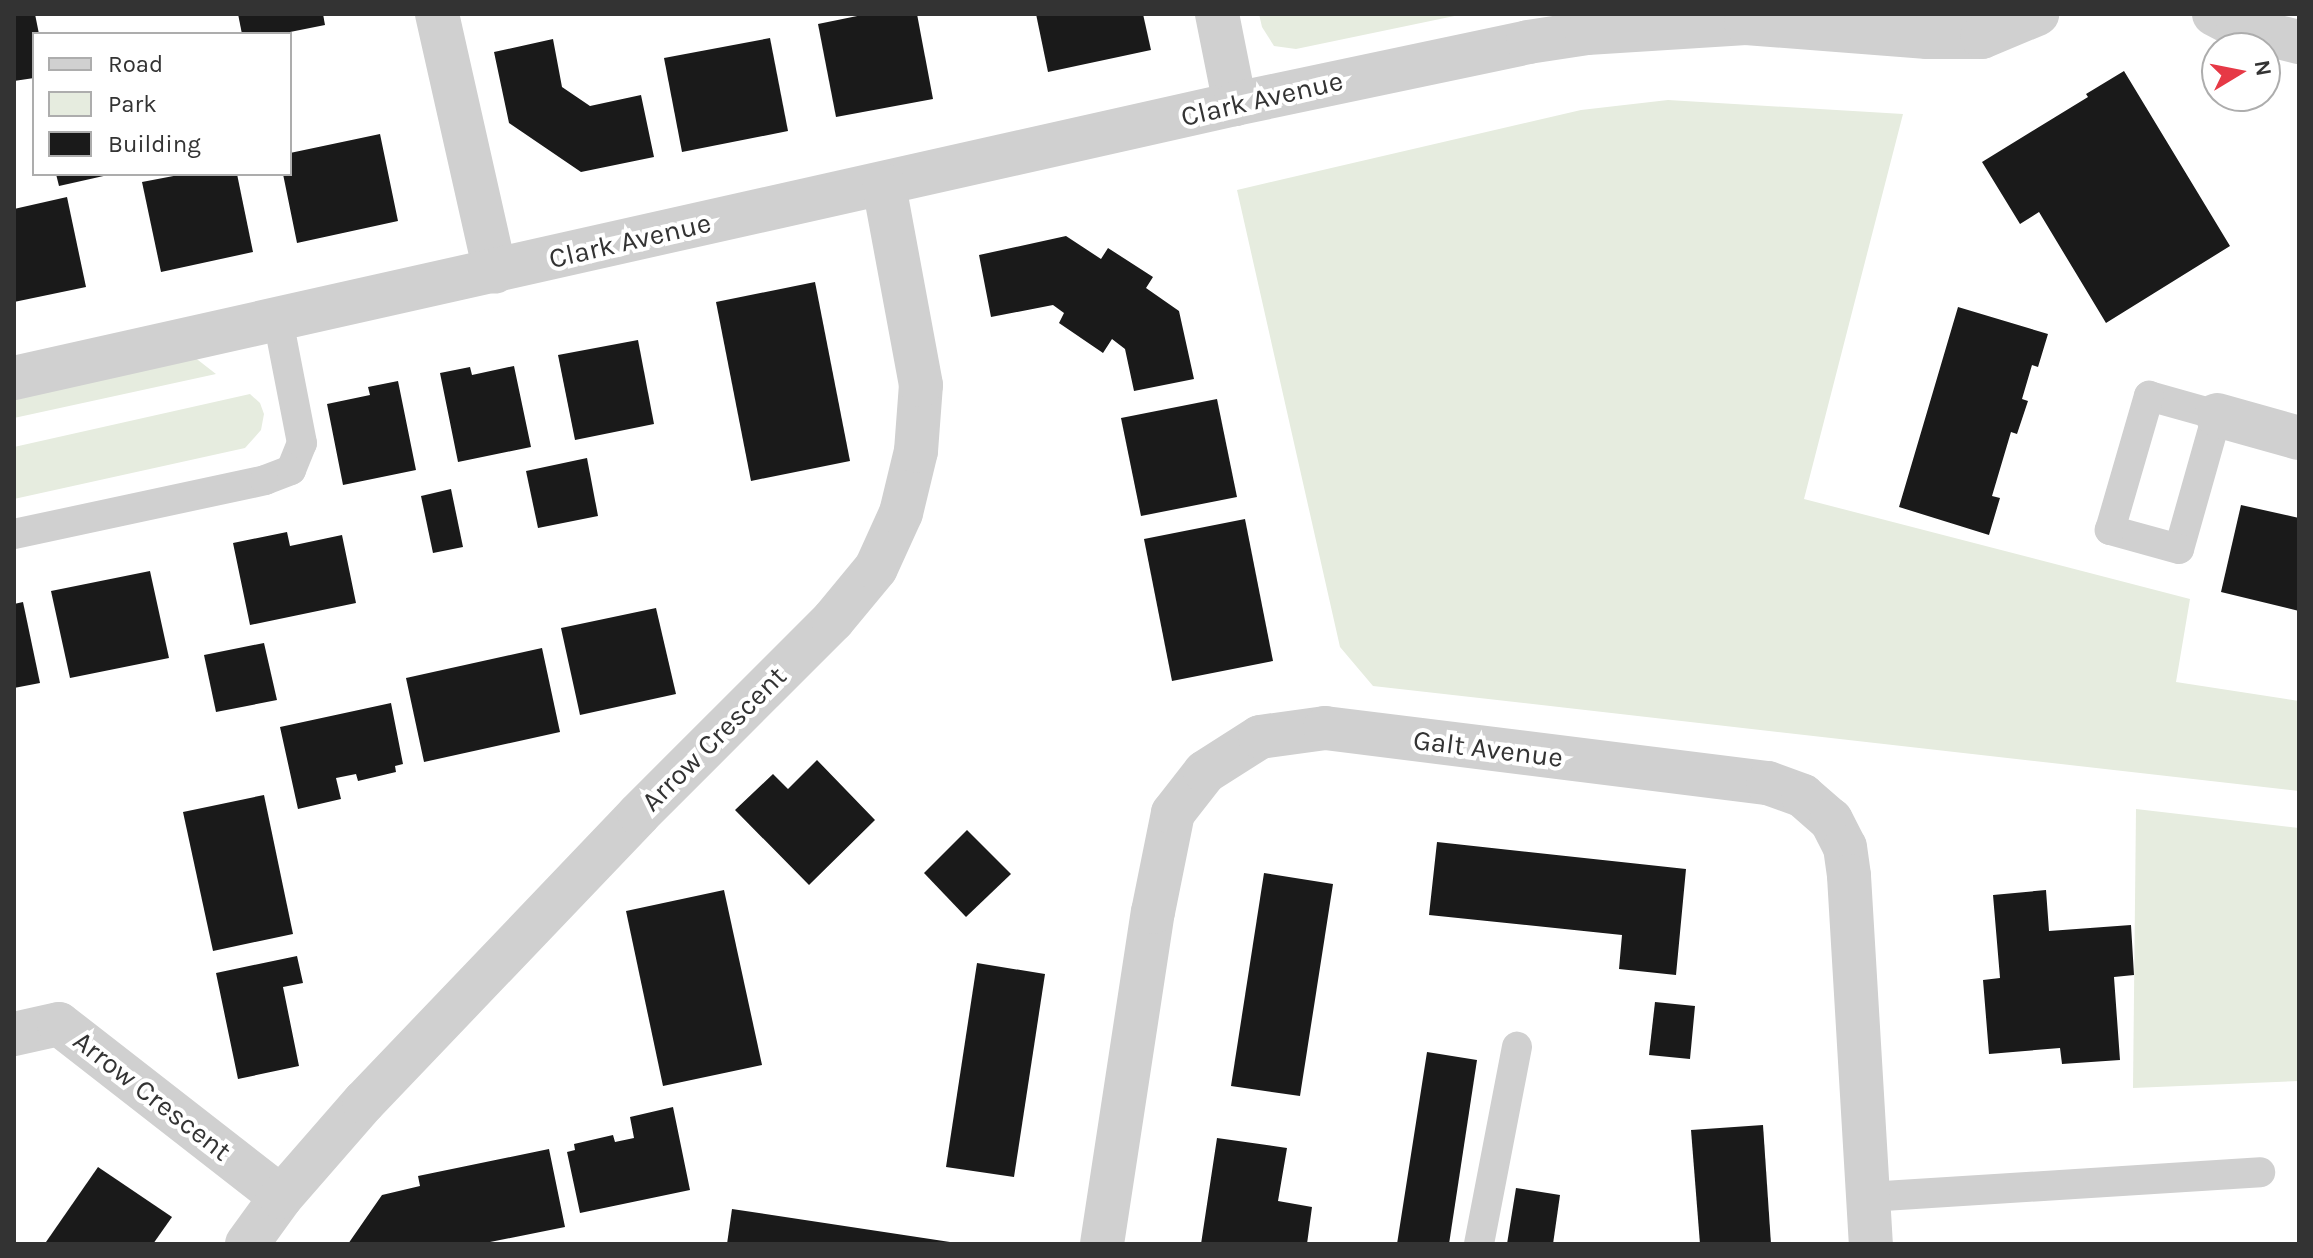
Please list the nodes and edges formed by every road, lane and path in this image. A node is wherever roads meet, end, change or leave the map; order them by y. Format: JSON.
{"nodes":[{"id":1,"x":437,"y":14,"type":"edge"},
{"id":2,"x":1217,"y":14,"type":"edge"},
{"id":3,"x":2037,"y":14,"type":"edge"},
{"id":4,"x":2214,"y":14,"type":"edge"},
{"id":5,"x":2299,"y":42,"type":"edge"},
{"id":6,"x":1235,"y":104,"type":"junction"},
{"id":7,"x":884,"y":185,"type":"junction"},
{"id":8,"x":495,"y":272,"type":"junction"},
{"id":9,"x":278,"y":320,"type":"junction"},
{"id":10,"x":14,"y":378,"type":"edge"},
{"id":11,"x":2217,"y":415,"type":"junction"},
{"id":12,"x":2299,"y":438,"type":"edge"},
{"id":13,"x":14,"y":534,"type":"edge"},
{"id":14,"x":14,"y":1034,"type":"edge"},
{"id":15,"x":1517,"y":1047,"type":"dead end"},
{"id":16,"x":2260,"y":1172,"type":"dead end"},
{"id":17,"x":281,"y":1197,"type":"junction"},
{"id":18,"x":1868,"y":1197,"type":"junction"},
{"id":19,"x":247,"y":1244,"type":"edge"},
{"id":20,"x":1102,"y":1244,"type":"edge"},
{"id":21,"x":1479,"y":1244,"type":"edge"},
{"id":22,"x":1871,"y":1244,"type":"edge"}],
"edges":[{"from":1,"to":8,"type":"street"},
{"from":2,"to":6,"type":"street"},
{"from":3,"to":6,"type":"street","name":"Clark Avenue"},
{"from":4,"to":5,"type":"street"},
{"from":6,"to":7,"type":"street","name":"Clark Avenue"},
{"from":7,"to":8,"type":"street","name":"Clark Avenue"},
{"from":7,"to":17,"type":"street","name":"Arrow Crescent"},
{"from":8,"to":9,"type":"street","name":"Clark Avenue"},
{"from":9,"to":10,"type":"street","name":"Clark Avenue"},
{"from":9,"to":13,"type":"lane"},
{"from":11,"to":11,"type":"lane"},
{"from":11,"to":12,"type":"street"},
{"from":14,"to":17,"type":"street","name":"Arrow Crescent"},
{"from":15,"to":21,"type":"lane"},
{"from":16,"to":18,"type":"lane"},
{"from":17,"to":19,"type":"street","name":"Arrow Crescent"},
{"from":18,"to":20,"type":"street","name":"Galt Avenue"},
{"from":18,"to":22,"type":"street","name":"Galt Avenue"}]}
